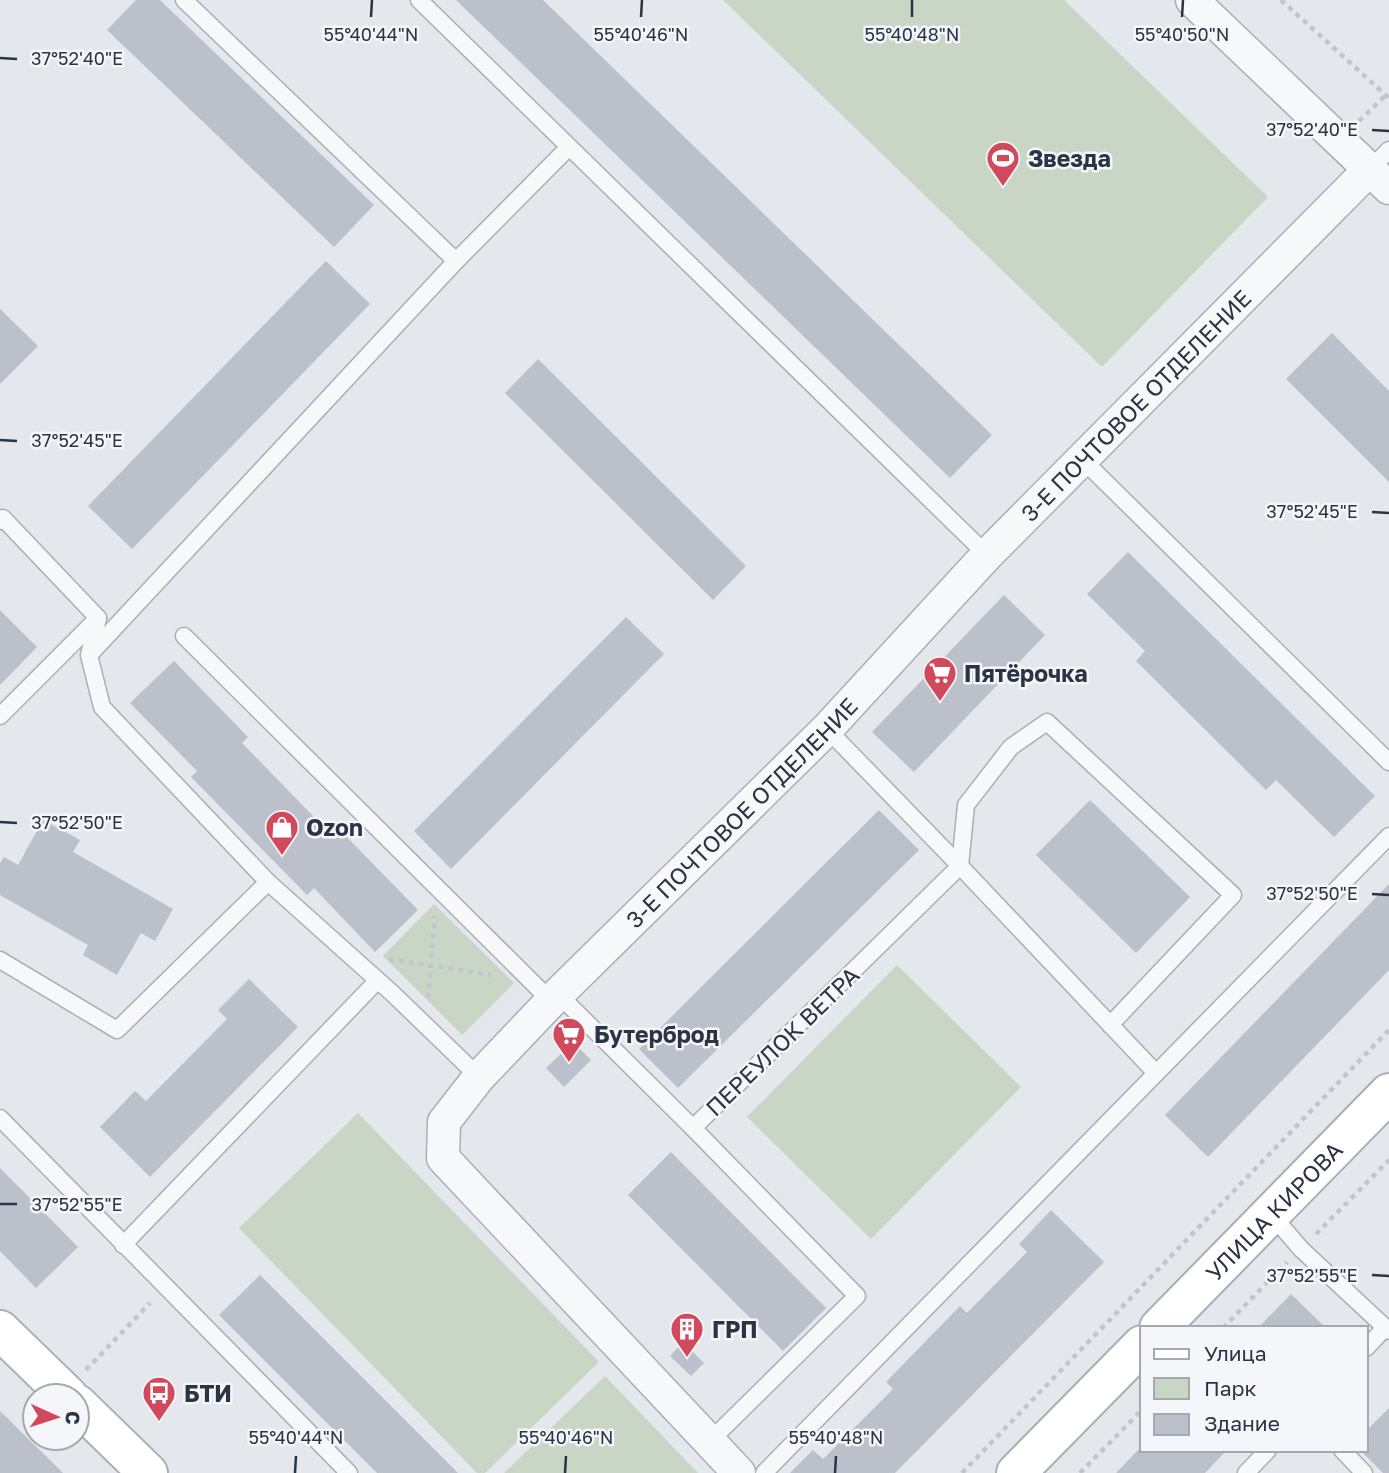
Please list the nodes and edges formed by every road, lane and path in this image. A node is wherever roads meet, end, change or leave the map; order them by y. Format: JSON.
{"nodes":[{"id":1,"x":184,"y":0,"type":"edge"},
{"id":2,"x":419,"y":0,"type":"edge"},
{"id":3,"x":1280,"y":0,"type":"edge"},
{"id":4,"x":1200,"y":3,"type":"edge"},
{"id":5,"x":1389,"y":98,"type":"edge"},
{"id":6,"x":568,"y":148,"type":"junction"},
{"id":7,"x":1383,"y":169,"type":"edge"},
{"id":8,"x":456,"y":261,"type":"junction"},
{"id":9,"x":1083,"y":460,"type":"junction"},
{"id":10,"x":0,"y":521,"type":"edge"},
{"id":11,"x":986,"y":555,"type":"junction"},
{"id":12,"x":98,"y":618,"type":"junction"},
{"id":13,"x":184,"y":636,"type":"dead end"},
{"id":14,"x":89,"y":654,"type":"junction"},
{"id":15,"x":0,"y":716,"type":"edge"},
{"id":16,"x":827,"y":729,"type":"junction"},
{"id":17,"x":1389,"y":762,"type":"edge"},
{"id":18,"x":1389,"y":836,"type":"edge"},
{"id":19,"x":961,"y":866,"type":"junction"},
{"id":20,"x":268,"y":882,"type":"junction"},
{"id":21,"x":438,"y":887,"type":"junction"},
{"id":22,"x":347,"y":954,"type":"junction"},
{"id":23,"x":0,"y":960,"type":"edge"},
{"id":24,"x":430,"y":965,"type":"junction"},
{"id":25,"x":377,"y":981,"type":"junction"},
{"id":26,"x":546,"y":992,"type":"junction"},
{"id":27,"x":1110,"y":1025,"type":"junction"},
{"id":28,"x":427,"y":1027,"type":"junction"},
{"id":29,"x":1389,"y":1030,"type":"edge"},
{"id":30,"x":1156,"y":1072,"type":"junction"},
{"id":31,"x":479,"y":1077,"type":"junction"},
{"id":32,"x":1389,"y":1093,"type":"edge"},
{"id":33,"x":0,"y":1118,"type":"edge"},
{"id":34,"x":693,"y":1128,"type":"junction"},
{"id":35,"x":1271,"y":1214,"type":"junction"},
{"id":36,"x":123,"y":1245,"type":"junction"},
{"id":37,"x":165,"y":1287,"type":"junction"},
{"id":38,"x":1161,"y":1326,"type":"edge"},
{"id":39,"x":0,"y":1330,"type":"edge"},
{"id":40,"x":1387,"y":1330,"type":"edge"},
{"id":41,"x":1368,"y":1346,"type":"edge"},
{"id":42,"x":1140,"y":1347,"type":"edge"},
{"id":43,"x":64,"y":1382,"type":"edge"},
{"id":44,"x":82,"y":1382,"type":"edge"},
{"id":45,"x":91,"y":1408,"type":"edge"},
{"id":46,"x":1140,"y":1412,"type":"edge"},
{"id":47,"x":709,"y":1442,"type":"junction"},
{"id":48,"x":1266,"y":1452,"type":"edge"},
{"id":49,"x":1344,"y":1452,"type":"edge"},
{"id":50,"x":148,"y":1473,"type":"edge"},
{"id":51,"x":349,"y":1473,"type":"edge"},
{"id":52,"x":739,"y":1473,"type":"edge"},
{"id":53,"x":764,"y":1473,"type":"edge"},
{"id":54,"x":962,"y":1473,"type":"edge"},
{"id":55,"x":1016,"y":1473,"type":"edge"},
{"id":56,"x":1080,"y":1473,"type":"edge"},
{"id":57,"x":1246,"y":1473,"type":"edge"},
{"id":58,"x":1364,"y":1473,"type":"edge"}],
"edges":[{"from":1,"to":8,"type":"lane"},
{"from":2,"to":6,"type":"lane"},
{"from":3,"to":5,"type":"path"},
{"from":4,"to":7,"type":"street","name":"3-Е ПОЧТОВОЕ ОТДЕЛЕНИЕ"},
{"from":6,"to":8,"type":"lane"},
{"from":6,"to":11,"type":"lane"},
{"from":7,"to":9,"type":"street","name":"3-Е ПОЧТОВОЕ ОТДЕЛЕНИЕ"},
{"from":8,"to":14,"type":"lane"},
{"from":9,"to":11,"type":"street","name":"3-Е ПОЧТОВОЕ ОТДЕЛЕНИЕ"},
{"from":9,"to":17,"type":"lane"},
{"from":10,"to":12,"type":"lane"},
{"from":11,"to":16,"type":"street","name":"3-Е ПОЧТОВОЕ ОТДЕЛЕНИЕ"},
{"from":12,"to":14,"type":"lane"},
{"from":12,"to":15,"type":"lane"},
{"from":13,"to":21,"type":"lane"},
{"from":14,"to":20,"type":"lane"},
{"from":16,"to":19,"type":"lane"},
{"from":16,"to":26,"type":"street","name":"3-Е ПОЧТОВОЕ ОТДЕЛЕНИЕ"},
{"from":18,"to":30,"type":"lane"},
{"from":19,"to":27,"type":"lane"},
{"from":19,"to":27,"type":"lane"},
{"from":19,"to":34,"type":"lane","name":"ПЕРЕУЛОК ВЕТРА"},
{"from":20,"to":22,"type":"lane"},
{"from":20,"to":23,"type":"lane"},
{"from":21,"to":24,"type":"path"},
{"from":21,"to":26,"type":"lane"},
{"from":22,"to":24,"type":"path"},
{"from":22,"to":25,"type":"lane"},
{"from":24,"to":26,"type":"path"},
{"from":24,"to":28,"type":"path"},
{"from":25,"to":28,"type":"lane"},
{"from":25,"to":36,"type":"lane"},
{"from":26,"to":31,"type":"street","name":"3-Е ПОЧТОВОЕ ОТДЕЛЕНИЕ"},
{"from":26,"to":34,"type":"lane"},
{"from":27,"to":30,"type":"lane"},
{"from":28,"to":31,"type":"lane"},
{"from":29,"to":54,"type":"path"},
{"from":30,"to":53,"type":"lane"},
{"from":31,"to":47,"type":"street","name":"3-Е ПОЧТОВОЕ ОТДЕЛЕНИЕ"},
{"from":32,"to":35,"type":"main road","name":"УЛИЦА КИРОВА"},
{"from":33,"to":36,"type":"lane"},
{"from":34,"to":47,"type":"lane","name":"ПЕРЕУЛОК ВЕТРА"},
{"from":35,"to":38,"type":"main road","name":"УЛИЦА КИРОВА"},
{"from":35,"to":40,"type":"lane"},
{"from":36,"to":37,"type":"lane"},
{"from":37,"to":44,"type":"path"},
{"from":37,"to":51,"type":"lane"},
{"from":39,"to":43,"type":"main road"},
{"from":40,"to":41,"type":"lane"},
{"from":42,"to":55,"type":"main road"},
{"from":45,"to":50,"type":"main road"},
{"from":46,"to":56,"type":"path"},
{"from":47,"to":52,"type":"street","name":"3-Е ПОЧТОВОЕ ОТДЕЛЕНИЕ"},
{"from":48,"to":57,"type":"lane"},
{"from":49,"to":58,"type":"lane"}]}
